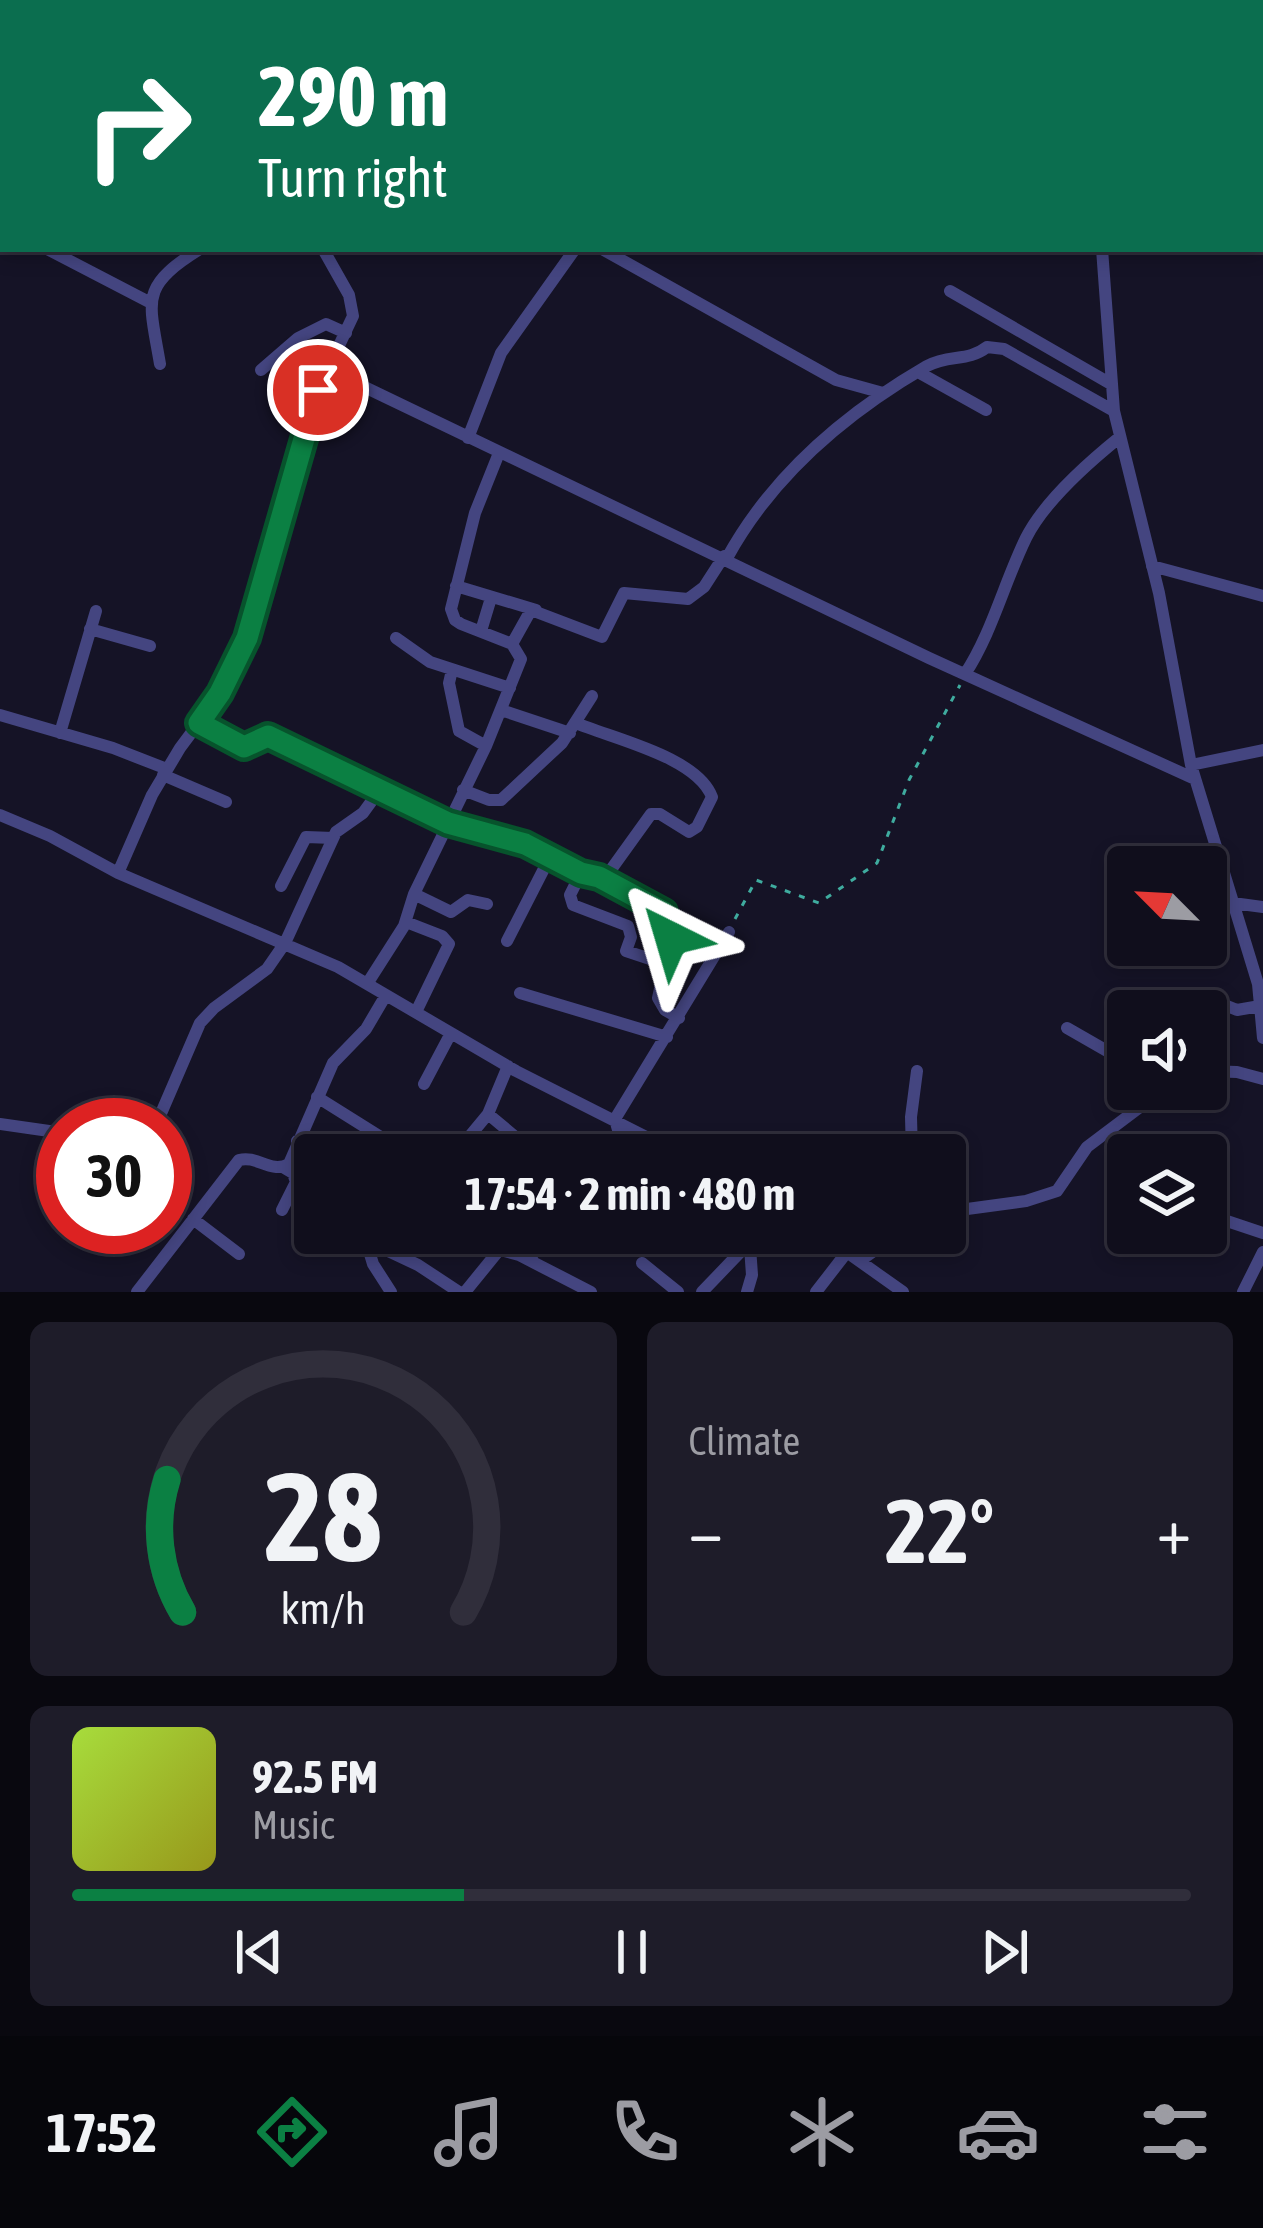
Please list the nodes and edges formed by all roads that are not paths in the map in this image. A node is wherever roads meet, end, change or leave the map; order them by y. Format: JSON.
{"nodes":[{"id":1,"x":53,"y":252,"type":"edge"},
{"id":2,"x":196,"y":252,"type":"edge"},
{"id":3,"x":325,"y":252,"type":"edge"},
{"id":4,"x":573,"y":252,"type":"edge"},
{"id":5,"x":607,"y":252,"type":"edge"},
{"id":6,"x":1102,"y":252,"type":"edge"},
{"id":7,"x":950,"y":292,"type":"dead end"},
{"id":8,"x":151,"y":303,"type":"junction"},
{"id":9,"x":346,"y":333,"type":"junction"},
{"id":10,"x":160,"y":364,"type":"dead end"},
{"id":11,"x":327,"y":369,"type":"junction"},
{"id":12,"x":261,"y":370,"type":"dead end"},
{"id":13,"x":918,"y":372,"type":"junction"},
{"id":14,"x":1111,"y":384,"type":"junction"},
{"id":15,"x":884,"y":393,"type":"junction"},
{"id":16,"x":986,"y":410,"type":"dead end"},
{"id":17,"x":1114,"y":411,"type":"junction"},
{"id":18,"x":1120,"y":437,"type":"junction"},
{"id":19,"x":468,"y":438,"type":"junction"},
{"id":20,"x":499,"y":453,"type":"junction"},
{"id":21,"x":725,"y":557,"type":"junction"},
{"id":22,"x":1152,"y":566,"type":"junction"},
{"id":23,"x":456,"y":586,"type":"junction"},
{"id":24,"x":1263,"y":596,"type":"edge"},
{"id":25,"x":491,"y":598,"type":"junction"},
{"id":26,"x":536,"y":610,"type":"junction"},
{"id":27,"x":96,"y":611,"type":"dead end"},
{"id":28,"x":90,"y":629,"type":"junction"},
{"id":29,"x":481,"y":631,"type":"junction"},
{"id":30,"x":396,"y":638,"type":"dead end"},
{"id":31,"x":512,"y":644,"type":"junction"},
{"id":32,"x":150,"y":646,"type":"dead end"},
{"id":33,"x":452,"y":670,"type":"junction"},
{"id":34,"x":965,"y":674,"type":"junction"},
{"id":35,"x":510,"y":688,"type":"junction"},
{"id":36,"x":592,"y":696,"type":"dead end"},
{"id":37,"x":501,"y":710,"type":"junction"},
{"id":38,"x":0,"y":715,"type":"edge"},
{"id":39,"x":199,"y":723,"type":"junction"},
{"id":40,"x":573,"y":728,"type":"junction"},
{"id":41,"x":60,"y":733,"type":"junction"},
{"id":42,"x":486,"y":746,"type":"junction"},
{"id":43,"x":1263,"y":750,"type":"edge"},
{"id":44,"x":165,"y":772,"type":"junction"},
{"id":45,"x":1193,"y":772,"type":"junction"},
{"id":46,"x":464,"y":790,"type":"junction"},
{"id":47,"x":379,"y":791,"type":"junction"},
{"id":48,"x":226,"y":802,"type":"dead end"},
{"id":49,"x":0,"y":815,"type":"edge"},
{"id":50,"x":448,"y":823,"type":"junction"},
{"id":51,"x":333,"y":838,"type":"junction"},
{"id":52,"x":550,"y":856,"type":"junction"},
{"id":53,"x":118,"y":873,"type":"junction"},
{"id":54,"x":581,"y":873,"type":"junction"},
{"id":55,"x":599,"y":877,"type":"junction"},
{"id":56,"x":281,"y":886,"type":"dead end"},
{"id":57,"x":414,"y":895,"type":"junction"},
{"id":58,"x":1233,"y":903,"type":"junction"},
{"id":59,"x":487,"y":904,"type":"dead end"},
{"id":60,"x":1263,"y":907,"type":"edge"},
{"id":61,"x":406,"y":922,"type":"junction"},
{"id":62,"x":729,"y":932,"type":"road end"},
{"id":63,"x":507,"y":941,"type":"dead end"},
{"id":64,"x":284,"y":943,"type":"junction"},
{"id":65,"x":664,"y":964,"type":"junction"},
{"id":66,"x":368,"y":984,"type":"junction"},
{"id":67,"x":520,"y":993,"type":"dead end"},
{"id":68,"x":386,"y":995,"type":"junction"},
{"id":69,"x":1227,"y":1006,"type":"edge"},
{"id":70,"x":1260,"y":1006,"type":"edge"},
{"id":71,"x":416,"y":1012,"type":"junction"},
{"id":72,"x":679,"y":1018,"type":"junction"},
{"id":73,"x":1067,"y":1028,"type":"dead end"},
{"id":74,"x":451,"y":1033,"type":"junction"},
{"id":75,"x":668,"y":1037,"type":"junction"},
{"id":76,"x":1263,"y":1038,"type":"edge"},
{"id":77,"x":1107,"y":1051,"type":"edge"},
{"id":78,"x":508,"y":1066,"type":"junction"},
{"id":79,"x":917,"y":1071,"type":"dead end"},
{"id":80,"x":1227,"y":1072,"type":"edge"},
{"id":81,"x":1263,"y":1078,"type":"edge"},
{"id":82,"x":424,"y":1084,"type":"dead end"},
{"id":83,"x":317,"y":1097,"type":"junction"},
{"id":84,"x":168,"y":1098,"type":"edge"},
{"id":85,"x":1137,"y":1110,"type":"edge"},
{"id":86,"x":488,"y":1114,"type":"junction"},
{"id":87,"x":615,"y":1119,"type":"junction"},
{"id":88,"x":0,"y":1124,"type":"edge"},
{"id":89,"x":36,"y":1129,"type":"edge"},
{"id":90,"x":300,"y":1134,"type":"edge"},
{"id":91,"x":376,"y":1134,"type":"edge"},
{"id":92,"x":471,"y":1134,"type":"edge"},
{"id":93,"x":512,"y":1134,"type":"edge"},
{"id":94,"x":619,"y":1134,"type":"edge"},
{"id":95,"x":643,"y":1134,"type":"edge"},
{"id":96,"x":911,"y":1134,"type":"edge"},
{"id":97,"x":294,"y":1150,"type":"edge"},
{"id":98,"x":283,"y":1167,"type":"junction"},
{"id":99,"x":966,"y":1209,"type":"edge"},
{"id":100,"x":282,"y":1210,"type":"dead end"},
{"id":101,"x":193,"y":1219,"type":"junction"},
{"id":102,"x":1227,"y":1221,"type":"edge"},
{"id":103,"x":1263,"y":1233,"type":"edge"},
{"id":104,"x":1263,"y":1252,"type":"edge"},
{"id":105,"x":238,"y":1254,"type":"dead end"},
{"id":106,"x":370,"y":1254,"type":"edge"},
{"id":107,"x":398,"y":1254,"type":"edge"},
{"id":108,"x":496,"y":1254,"type":"edge"},
{"id":109,"x":513,"y":1254,"type":"edge"},
{"id":110,"x":533,"y":1254,"type":"edge"},
{"id":111,"x":735,"y":1254,"type":"edge"},
{"id":112,"x":750,"y":1254,"type":"edge"},
{"id":113,"x":845,"y":1254,"type":"edge"},
{"id":114,"x":850,"y":1254,"type":"edge"},
{"id":115,"x":870,"y":1254,"type":"edge"},
{"id":116,"x":529,"y":1259,"type":"junction"},
{"id":117,"x":860,"y":1261,"type":"junction"},
{"id":118,"x":642,"y":1263,"type":"dead end"},
{"id":119,"x":136,"y":1292,"type":"edge"},
{"id":120,"x":391,"y":1292,"type":"edge"},
{"id":121,"x":462,"y":1292,"type":"edge"},
{"id":122,"x":591,"y":1292,"type":"edge"},
{"id":123,"x":678,"y":1292,"type":"edge"},
{"id":124,"x":702,"y":1292,"type":"edge"},
{"id":125,"x":747,"y":1292,"type":"edge"},
{"id":126,"x":816,"y":1292,"type":"edge"},
{"id":127,"x":903,"y":1292,"type":"edge"},
{"id":128,"x":1244,"y":1292,"type":"edge"}],
"edges":[{"from":1,"to":8,"type":"street"},
{"from":2,"to":8,"type":"street"},
{"from":3,"to":9,"type":"street"},
{"from":4,"to":19,"type":"street"},
{"from":5,"to":15,"type":"street"},
{"from":6,"to":14,"type":"street"},
{"from":7,"to":14,"type":"street"},
{"from":8,"to":10,"type":"street"},
{"from":9,"to":11,"type":"street"},
{"from":9,"to":12,"type":"street"},
{"from":11,"to":19,"type":"street"},
{"from":11,"to":39,"type":"street"},
{"from":13,"to":15,"type":"street"},
{"from":13,"to":16,"type":"street"},
{"from":13,"to":17,"type":"street"},
{"from":14,"to":17,"type":"street"},
{"from":15,"to":21,"type":"street"},
{"from":17,"to":18,"type":"street"},
{"from":18,"to":22,"type":"street"},
{"from":18,"to":34,"type":"street"},
{"from":19,"to":20,"type":"street"},
{"from":20,"to":21,"type":"street"},
{"from":20,"to":23,"type":"street"},
{"from":21,"to":26,"type":"street"},
{"from":21,"to":34,"type":"street"},
{"from":22,"to":24,"type":"street"},
{"from":22,"to":45,"type":"street"},
{"from":23,"to":25,"type":"street"},
{"from":23,"to":29,"type":"street"},
{"from":25,"to":26,"type":"street"},
{"from":25,"to":29,"type":"street"},
{"from":26,"to":31,"type":"street"},
{"from":27,"to":28,"type":"street"},
{"from":28,"to":32,"type":"street"},
{"from":28,"to":41,"type":"street"},
{"from":29,"to":31,"type":"street"},
{"from":30,"to":33,"type":"street"},
{"from":31,"to":35,"type":"street"},
{"from":33,"to":35,"type":"street"},
{"from":33,"to":42,"type":"street"},
{"from":34,"to":45,"type":"street"},
{"from":35,"to":37,"type":"street"},
{"from":36,"to":40,"type":"street"},
{"from":37,"to":40,"type":"street"},
{"from":37,"to":42,"type":"street"},
{"from":38,"to":41,"type":"street"},
{"from":39,"to":44,"type":"street"},
{"from":39,"to":47,"type":"street"},
{"from":40,"to":46,"type":"street"},
{"from":40,"to":55,"type":"street"},
{"from":41,"to":44,"type":"street"},
{"from":42,"to":46,"type":"street"},
{"from":43,"to":45,"type":"street"},
{"from":44,"to":48,"type":"street"},
{"from":44,"to":53,"type":"street"},
{"from":45,"to":58,"type":"street"},
{"from":46,"to":50,"type":"street"},
{"from":47,"to":50,"type":"street"},
{"from":47,"to":51,"type":"street"},
{"from":49,"to":53,"type":"street"},
{"from":50,"to":52,"type":"street"},
{"from":50,"to":57,"type":"street"},
{"from":51,"to":56,"type":"street"},
{"from":51,"to":64,"type":"street"},
{"from":52,"to":54,"type":"street"},
{"from":52,"to":63,"type":"street"},
{"from":53,"to":64,"type":"street"},
{"from":54,"to":55,"type":"street"},
{"from":54,"to":65,"type":"street"},
{"from":55,"to":65,"type":"street"},
{"from":57,"to":59,"type":"street"},
{"from":57,"to":61,"type":"street"},
{"from":58,"to":60,"type":"street"},
{"from":58,"to":70,"type":"street"},
{"from":61,"to":66,"type":"street"},
{"from":61,"to":71,"type":"street"},
{"from":62,"to":72,"type":"street"},
{"from":64,"to":66,"type":"street"},
{"from":64,"to":84,"type":"street"},
{"from":65,"to":72,"type":"street"},
{"from":66,"to":68,"type":"street"},
{"from":67,"to":75,"type":"street"},
{"from":68,"to":71,"type":"street"},
{"from":68,"to":83,"type":"street"},
{"from":69,"to":70,"type":"street"},
{"from":70,"to":76,"type":"street"},
{"from":71,"to":74,"type":"street"},
{"from":72,"to":75,"type":"street"},
{"from":73,"to":77,"type":"street"},
{"from":74,"to":78,"type":"street"},
{"from":74,"to":82,"type":"street"},
{"from":75,"to":87,"type":"street"},
{"from":78,"to":86,"type":"street"},
{"from":78,"to":87,"type":"street"},
{"from":79,"to":96,"type":"street"},
{"from":80,"to":81,"type":"street"},
{"from":83,"to":90,"type":"street"},
{"from":83,"to":91,"type":"street"},
{"from":85,"to":99,"type":"street"},
{"from":86,"to":92,"type":"street"},
{"from":86,"to":93,"type":"street"},
{"from":87,"to":94,"type":"street"},
{"from":87,"to":95,"type":"street"},
{"from":88,"to":89,"type":"street"},
{"from":97,"to":98,"type":"street"},
{"from":98,"to":100,"type":"street"},
{"from":98,"to":101,"type":"street"},
{"from":101,"to":105,"type":"street"},
{"from":101,"to":119,"type":"street"},
{"from":102,"to":103,"type":"street"},
{"from":104,"to":128,"type":"street"},
{"from":106,"to":120,"type":"street"},
{"from":107,"to":121,"type":"street"},
{"from":108,"to":121,"type":"street"},
{"from":109,"to":116,"type":"street"},
{"from":110,"to":116,"type":"street"},
{"from":111,"to":124,"type":"street"},
{"from":112,"to":125,"type":"street"},
{"from":113,"to":126,"type":"street"},
{"from":114,"to":117,"type":"street"},
{"from":115,"to":117,"type":"street"},
{"from":116,"to":122,"type":"street"},
{"from":117,"to":127,"type":"street"},
{"from":118,"to":123,"type":"street"}]}
